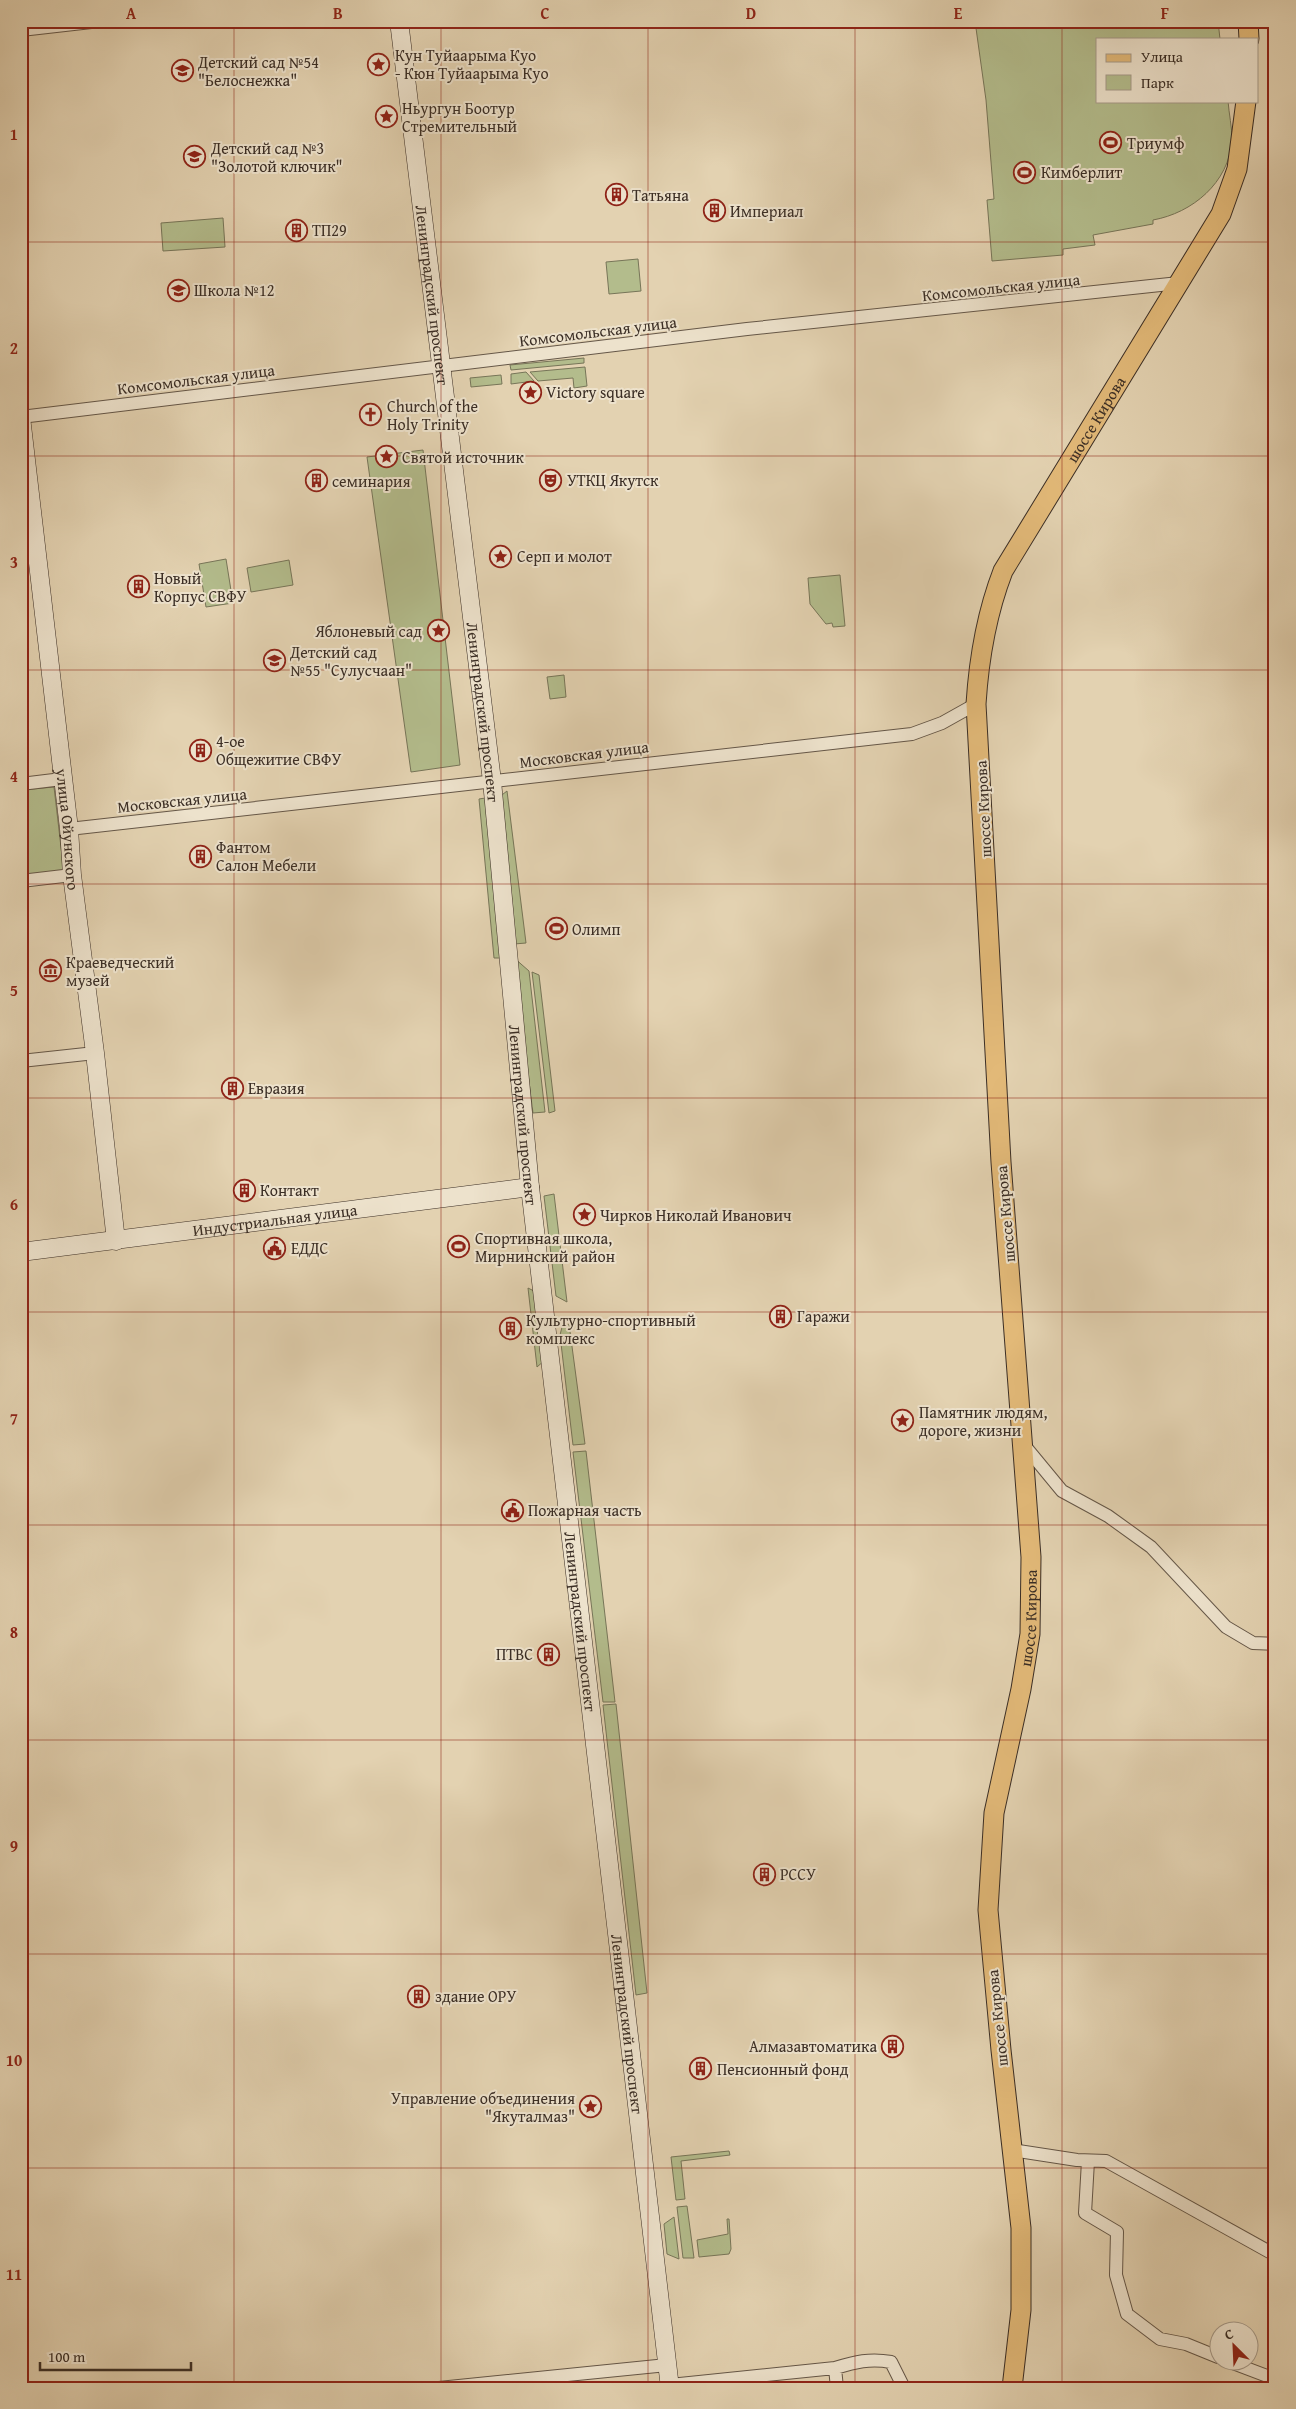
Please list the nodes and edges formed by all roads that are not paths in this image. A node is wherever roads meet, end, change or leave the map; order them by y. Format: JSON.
{"nodes":[{"id":1,"x":100,"y":21,"type":"edge"},
{"id":2,"x":399,"y":21,"type":"edge"},
{"id":3,"x":1248,"y":21,"type":"edge"},
{"id":4,"x":21,"y":30,"type":"edge"},
{"id":5,"x":1249,"y":38,"type":"edge"},
{"id":6,"x":1246,"y":102,"type":"edge"},
{"id":7,"x":1179,"y":283,"type":"junction"},
{"id":8,"x":442,"y":366,"type":"junction"},
{"id":9,"x":21,"y":417,"type":"edge"},
{"id":10,"x":976,"y":704,"type":"junction"},
{"id":11,"x":62,"y":779,"type":"junction"},
{"id":12,"x":492,"y":782,"type":"junction"},
{"id":13,"x":21,"y":784,"type":"edge"},
{"id":14,"x":69,"y":828,"type":"junction"},
{"id":15,"x":72,"y":875,"type":"junction"},
{"id":16,"x":21,"y":881,"type":"edge"},
{"id":17,"x":95,"y":1053,"type":"junction"},
{"id":18,"x":21,"y":1061,"type":"edge"},
{"id":19,"x":530,"y":1187,"type":"junction"},
{"id":20,"x":116,"y":1241,"type":"junction"},
{"id":21,"x":21,"y":1252,"type":"edge"},
{"id":22,"x":1024,"y":1445,"type":"junction"},
{"id":23,"x":1275,"y":1644,"type":"edge"},
{"id":24,"x":1012,"y":2150,"type":"junction"},
{"id":25,"x":1088,"y":2161,"type":"junction"},
{"id":26,"x":1275,"y":2255,"type":"edge"},
{"id":27,"x":1208,"y":2353,"type":"edge"},
{"id":28,"x":667,"y":2365,"type":"junction"},
{"id":29,"x":835,"y":2368,"type":"junction"},
{"id":30,"x":1256,"y":2372,"type":"edge"},
{"id":31,"x":1275,"y":2379,"type":"edge"},
{"id":32,"x":757,"y":2382,"type":"edge"},
{"id":33,"x":670,"y":2386,"type":"edge"},
{"id":34,"x":439,"y":2388,"type":"edge"},
{"id":35,"x":837,"y":2388,"type":"edge"},
{"id":36,"x":904,"y":2388,"type":"edge"},
{"id":37,"x":1012,"y":2388,"type":"edge"}],
"edges":[{"from":1,"to":4,"type":"street"},
{"from":2,"to":8,"type":"main road","name":"Ленинградский проспект"},
{"from":3,"to":5,"type":"main road"},
{"from":6,"to":7,"type":"main road","name":"шоссе Кирова"},
{"from":7,"to":8,"type":"street","name":"Комсомольская улица"},
{"from":7,"to":10,"type":"main road","name":"шоссе Кирова"},
{"from":8,"to":9,"type":"street","name":"Комсомольская улица"},
{"from":8,"to":12,"type":"main road","name":"Ленинградский проспект"},
{"from":9,"to":11,"type":"main road","name":"улица Ойунского"},
{"from":10,"to":12,"type":"street","name":"Московская улица"},
{"from":10,"to":22,"type":"main road","name":"шоссе Кирова"},
{"from":11,"to":13,"type":"street"},
{"from":11,"to":14,"type":"main road","name":"улица Ойунского"},
{"from":12,"to":14,"type":"street","name":"Московская улица"},
{"from":12,"to":19,"type":"main road","name":"Ленинградский проспект"},
{"from":14,"to":15,"type":"main road","name":"улица Ойунского"},
{"from":15,"to":16,"type":"street"},
{"from":15,"to":17,"type":"main road","name":"улица Ойунского"},
{"from":17,"to":18,"type":"street"},
{"from":17,"to":20,"type":"main road","name":"улица Ойунского"},
{"from":19,"to":20,"type":"main road","name":"Индустриальная улица"},
{"from":19,"to":28,"type":"main road","name":"Ленинградский проспект"},
{"from":20,"to":21,"type":"main road","name":"Индустриальная улица"},
{"from":22,"to":23,"type":"street"},
{"from":22,"to":24,"type":"main road","name":"шоссе Кирова"},
{"from":24,"to":25,"type":"street"},
{"from":24,"to":37,"type":"main road","name":"шоссе Кирова"},
{"from":25,"to":26,"type":"street"},
{"from":25,"to":27,"type":"street"},
{"from":28,"to":33,"type":"main road","name":"Ленинградский проспект"},
{"from":28,"to":34,"type":"street"},
{"from":29,"to":32,"type":"street"},
{"from":29,"to":35,"type":"street"},
{"from":29,"to":36,"type":"street"},
{"from":30,"to":31,"type":"street"},
{"from":32,"to":33,"type":"street"}]}
